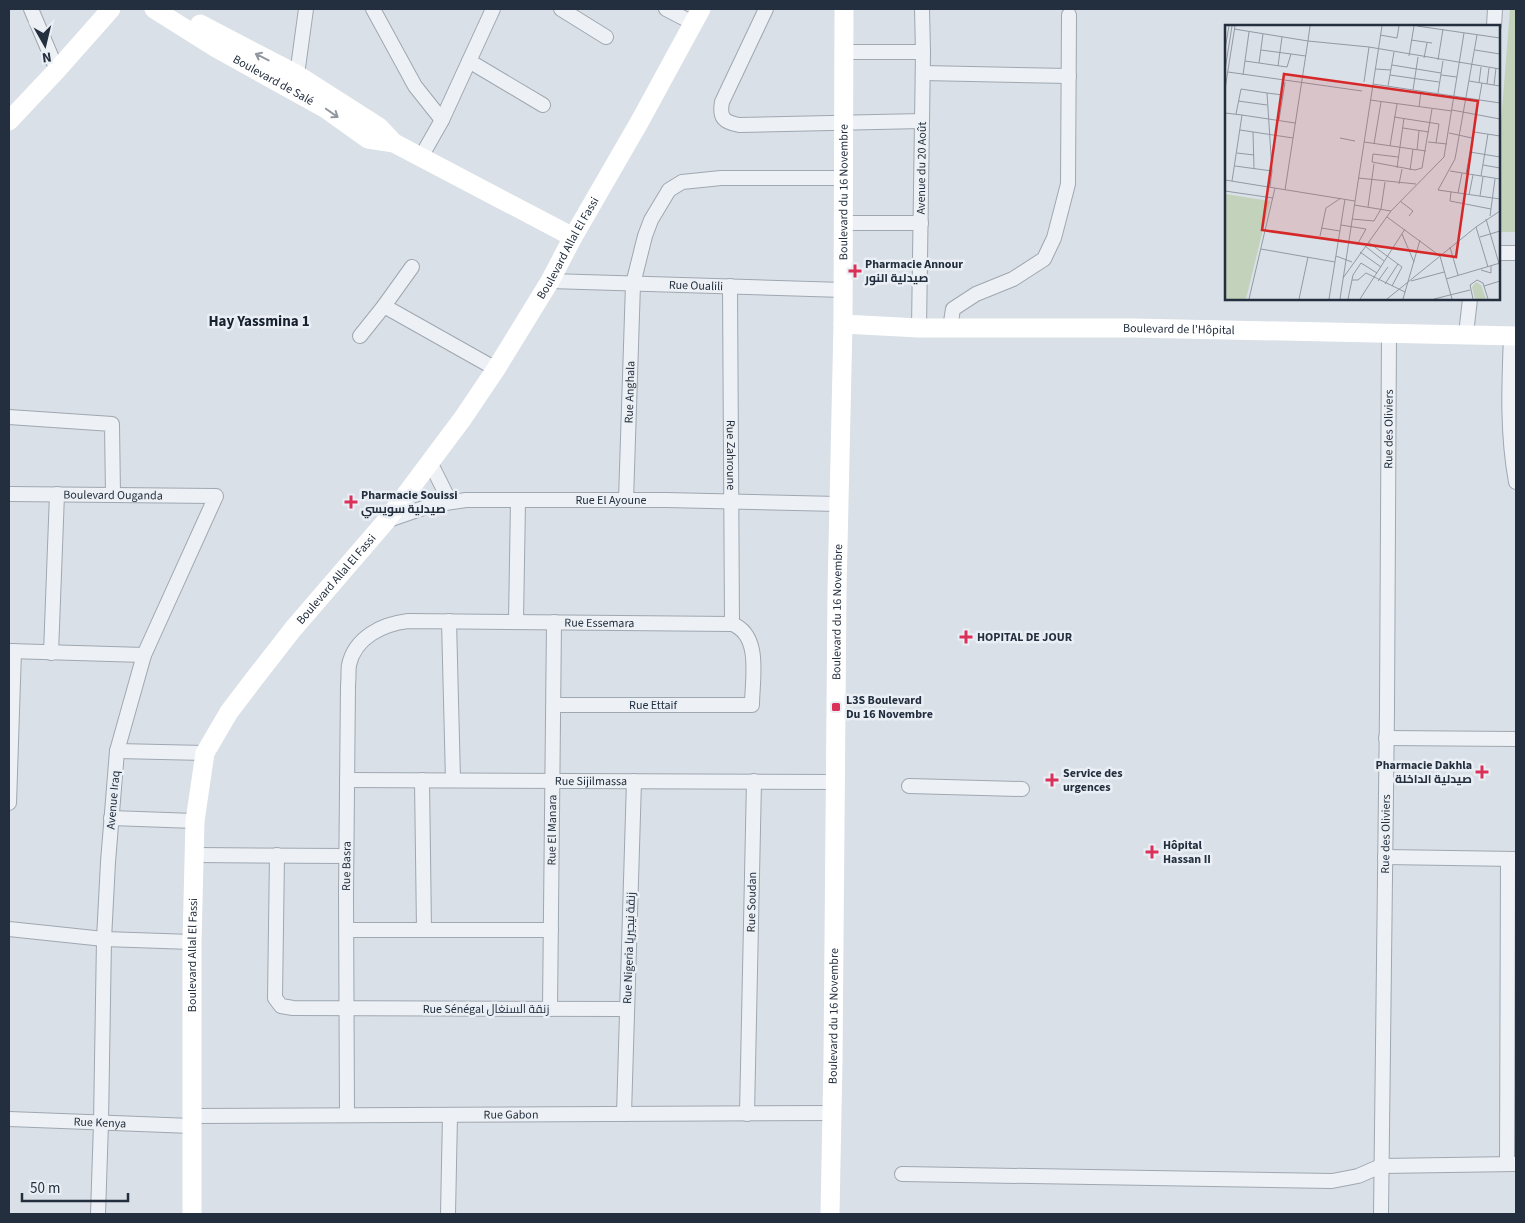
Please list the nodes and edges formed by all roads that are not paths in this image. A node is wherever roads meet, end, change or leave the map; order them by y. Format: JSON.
{"nodes":[{"id":1,"x":31,"y":9,"type":"edge"},
{"id":2,"x":111,"y":9,"type":"edge"},
{"id":3,"x":154,"y":9,"type":"edge"},
{"id":4,"x":175,"y":9,"type":"edge"},
{"id":5,"x":306,"y":9,"type":"edge"},
{"id":6,"x":373,"y":9,"type":"edge"},
{"id":7,"x":493,"y":9,"type":"edge"},
{"id":8,"x":561,"y":9,"type":"edge"},
{"id":9,"x":666,"y":9,"type":"edge"},
{"id":10,"x":766,"y":9,"type":"edge"},
{"id":11,"x":844,"y":9,"type":"edge"},
{"id":12,"x":922,"y":9,"type":"edge"},
{"id":13,"x":1495,"y":9,"type":"edge"},
{"id":14,"x":1069,"y":15,"type":"dead end"},
{"id":15,"x":697,"y":16,"type":"edge"},
{"id":16,"x":1494,"y":25,"type":"edge"},
{"id":17,"x":606,"y":37,"type":"dead end"},
{"id":18,"x":843,"y":52,"type":"junction"},
{"id":19,"x":923,"y":52,"type":"junction"},
{"id":20,"x":470,"y":61,"type":"junction"},
{"id":21,"x":57,"y":70,"type":"junction"},
{"id":22,"x":923,"y":73,"type":"junction"},
{"id":23,"x":1069,"y":76,"type":"junction"},
{"id":24,"x":296,"y":82,"type":"junction"},
{"id":25,"x":543,"y":105,"type":"dead end"},
{"id":26,"x":442,"y":120,"type":"junction"},
{"id":27,"x":9,"y":121,"type":"edge"},
{"id":28,"x":922,"y":121,"type":"junction"},
{"id":29,"x":843,"y":124,"type":"junction"},
{"id":30,"x":422,"y":157,"type":"junction"},
{"id":31,"x":843,"y":178,"type":"junction"},
{"id":32,"x":844,"y":223,"type":"junction"},
{"id":33,"x":921,"y":223,"type":"junction"},
{"id":34,"x":573,"y":236,"type":"junction"},
{"id":35,"x":1500,"y":253,"type":"edge"},
{"id":36,"x":1516,"y":253,"type":"edge"},
{"id":37,"x":412,"y":266,"type":"dead end"},
{"id":38,"x":550,"y":281,"type":"junction"},
{"id":39,"x":633,"y":284,"type":"junction"},
{"id":40,"x":730,"y":286,"type":"junction"},
{"id":41,"x":843,"y":290,"type":"junction"},
{"id":42,"x":1470,"y":300,"type":"edge"},
{"id":43,"x":384,"y":306,"type":"junction"},
{"id":44,"x":843,"y":324,"type":"junction"},
{"id":45,"x":918,"y":328,"type":"junction"},
{"id":46,"x":950,"y":328,"type":"junction"},
{"id":47,"x":1389,"y":333,"type":"junction"},
{"id":48,"x":1466,"y":334,"type":"junction"},
{"id":49,"x":360,"y":336,"type":"dead end"},
{"id":50,"x":1514,"y":336,"type":"edge"},
{"id":51,"x":496,"y":369,"type":"junction"},
{"id":52,"x":9,"y":418,"type":"edge"},
{"id":53,"x":1514,"y":458,"type":"edge"},
{"id":54,"x":430,"y":462,"type":"junction"},
{"id":55,"x":1516,"y":482,"type":"edge"},
{"id":56,"x":9,"y":494,"type":"edge"},
{"id":57,"x":57,"y":494,"type":"junction"},
{"id":58,"x":113,"y":494,"type":"junction"},
{"id":59,"x":216,"y":496,"type":"joint"},
{"id":60,"x":626,"y":500,"type":"junction"},
{"id":61,"x":518,"y":501,"type":"junction"},
{"id":62,"x":450,"y":502,"type":"junction"},
{"id":63,"x":731,"y":502,"type":"junction"},
{"id":64,"x":838,"y":504,"type":"junction"},
{"id":65,"x":386,"y":521,"type":"junction"},
{"id":66,"x":449,"y":621,"type":"junction"},
{"id":67,"x":516,"y":621,"type":"junction"},
{"id":68,"x":554,"y":622,"type":"junction"},
{"id":69,"x":732,"y":624,"type":"junction"},
{"id":70,"x":379,"y":629,"type":"joint"},
{"id":71,"x":12,"y":651,"type":"edge"},
{"id":72,"x":51,"y":652,"type":"junction"},
{"id":73,"x":144,"y":655,"type":"junction"},
{"id":74,"x":554,"y":705,"type":"junction"},
{"id":75,"x":1386,"y":738,"type":"junction"},
{"id":76,"x":1516,"y":739,"type":"edge"},
{"id":77,"x":117,"y":751,"type":"junction"},
{"id":78,"x":205,"y":753,"type":"junction"},
{"id":79,"x":347,"y":780,"type":"junction"},
{"id":80,"x":422,"y":780,"type":"junction"},
{"id":81,"x":453,"y":780,"type":"junction"},
{"id":82,"x":553,"y":781,"type":"junction"},
{"id":83,"x":634,"y":781,"type":"junction"},
{"id":84,"x":754,"y":782,"type":"junction"},
{"id":85,"x":835,"y":782,"type":"junction"},
{"id":86,"x":908,"y":786,"type":"dead end"},
{"id":87,"x":1022,"y":789,"type":"dead end"},
{"id":88,"x":9,"y":803,"type":"edge"},
{"id":89,"x":111,"y":818,"type":"junction"},
{"id":90,"x":195,"y":822,"type":"junction"},
{"id":91,"x":195,"y":855,"type":"junction"},
{"id":92,"x":277,"y":856,"type":"junction"},
{"id":93,"x":346,"y":856,"type":"junction"},
{"id":94,"x":1385,"y":857,"type":"junction"},
{"id":95,"x":1512,"y":859,"type":"edge"},
{"id":96,"x":9,"y":929,"type":"edge"},
{"id":97,"x":347,"y":930,"type":"junction"},
{"id":98,"x":424,"y":930,"type":"junction"},
{"id":99,"x":551,"y":930,"type":"junction"},
{"id":100,"x":104,"y":939,"type":"junction"},
{"id":101,"x":192,"y":942,"type":"junction"},
{"id":102,"x":346,"y":1008,"type":"junction"},
{"id":103,"x":550,"y":1009,"type":"junction"},
{"id":104,"x":627,"y":1010,"type":"junction"},
{"id":105,"x":1511,"y":1056,"type":"edge"},
{"id":106,"x":831,"y":1113,"type":"junction"},
{"id":107,"x":624,"y":1114,"type":"junction"},
{"id":108,"x":747,"y":1114,"type":"junction"},
{"id":109,"x":347,"y":1115,"type":"junction"},
{"id":110,"x":450,"y":1115,"type":"junction"},
{"id":111,"x":9,"y":1119,"type":"edge"},
{"id":112,"x":191,"y":1121,"type":"junction"},
{"id":113,"x":101,"y":1123,"type":"junction"},
{"id":114,"x":1512,"y":1164,"type":"edge"},
{"id":115,"x":1381,"y":1166,"type":"junction"},
{"id":116,"x":902,"y":1174,"type":"dead end"},
{"id":117,"x":98,"y":1214,"type":"edge"},
{"id":118,"x":192,"y":1214,"type":"edge"},
{"id":119,"x":448,"y":1214,"type":"edge"},
{"id":120,"x":830,"y":1214,"type":"edge"},
{"id":121,"x":1380,"y":1214,"type":"edge"}],
"edges":[{"from":1,"to":21,"type":"street"},
{"from":2,"to":21,"type":"street"},
{"from":3,"to":24,"type":"street","name":"Boulevard de Salé"},
{"from":24,"to":4,"type":"street","name":"Boulevard de Salé","one_way":true},
{"from":5,"to":24,"type":"street"},
{"from":6,"to":26,"type":"street"},
{"from":7,"to":20,"type":"street"},
{"from":8,"to":17,"type":"street"},
{"from":9,"to":15,"type":"street"},
{"from":10,"to":29,"type":"street"},
{"from":11,"to":18,"type":"street","name":"Boulevard du 16 Novembre"},
{"from":12,"to":19,"type":"street","name":"Avenue du 20 Août"},
{"from":13,"to":16,"type":"street"},
{"from":14,"to":23,"type":"street"},
{"from":15,"to":34,"type":"street","name":"Boulevard Allal El Fassi"},
{"from":18,"to":19,"type":"street"},
{"from":18,"to":29,"type":"street","name":"Boulevard du 16 Novembre"},
{"from":19,"to":22,"type":"street","name":"Avenue du 20 Août"},
{"from":20,"to":25,"type":"street"},
{"from":20,"to":26,"type":"street"},
{"from":21,"to":27,"type":"street"},
{"from":22,"to":23,"type":"street"},
{"from":22,"to":28,"type":"street","name":"Avenue du 20 Août"},
{"from":23,"to":46,"type":"street"},
{"from":24,"to":30,"type":"street","name":"Boulevard de Salé"},
{"from":26,"to":30,"type":"street"},
{"from":28,"to":29,"type":"street"},
{"from":28,"to":33,"type":"street","name":"Avenue du 20 Août"},
{"from":29,"to":31,"type":"street","name":"Boulevard du 16 Novembre"},
{"from":30,"to":34,"type":"street","name":"Boulevard de Salé"},
{"from":31,"to":32,"type":"street","name":"Boulevard du 16 Novembre"},
{"from":31,"to":39,"type":"street","name":"Rue Anghala"},
{"from":32,"to":33,"type":"street"},
{"from":32,"to":41,"type":"street","name":"Boulevard du 16 Novembre"},
{"from":33,"to":45,"type":"street","name":"Avenue du 20 Août"},
{"from":34,"to":38,"type":"street","name":"Boulevard Allal El Fassi"},
{"from":35,"to":36,"type":"street"},
{"from":37,"to":43,"type":"street"},
{"from":38,"to":39,"type":"street","name":"Rue Oualili"},
{"from":38,"to":51,"type":"street","name":"Boulevard Allal El Fassi"},
{"from":39,"to":40,"type":"street","name":"Rue Oualili"},
{"from":39,"to":60,"type":"street","name":"Rue Anghala"},
{"from":40,"to":41,"type":"street","name":"Rue Oualili"},
{"from":40,"to":63,"type":"street","name":"Rue Zahroune"},
{"from":41,"to":44,"type":"street","name":"Boulevard du 16 Novembre"},
{"from":42,"to":48,"type":"street"},
{"from":43,"to":49,"type":"street"},
{"from":43,"to":51,"type":"street"},
{"from":44,"to":45,"type":"street","name":"Boulevard de l'Hôpital"},
{"from":44,"to":64,"type":"street","name":"Boulevard du 16 Novembre"},
{"from":45,"to":46,"type":"street","name":"Boulevard de l'Hôpital"},
{"from":46,"to":47,"type":"street","name":"Boulevard de l'Hôpital"},
{"from":47,"to":48,"type":"street","name":"Boulevard de l'Hôpital"},
{"from":47,"to":75,"type":"street","name":"Rue des Oliviers"},
{"from":48,"to":50,"type":"street","name":"Boulevard de l'Hôpital"},
{"from":50,"to":53,"type":"street"},
{"from":51,"to":54,"type":"street","name":"Boulevard Allal El Fassi"},
{"from":52,"to":58,"type":"street"},
{"from":53,"to":55,"type":"street"},
{"from":54,"to":62,"type":"street"},
{"from":54,"to":65,"type":"street","name":"Boulevard Allal El Fassi"},
{"from":56,"to":57,"type":"street","name":"Boulevard Ouganda"},
{"from":57,"to":58,"type":"street","name":"Boulevard Ouganda"},
{"from":57,"to":72,"type":"street"},
{"from":58,"to":59,"type":"street","name":"Boulevard Ouganda"},
{"from":59,"to":73,"type":"street","name":"Avenue Iraq"},
{"from":60,"to":61,"type":"street","name":"Rue El Ayoune"},
{"from":60,"to":63,"type":"street","name":"Rue El Ayoune"},
{"from":61,"to":62,"type":"street","name":"Rue El Ayoune"},
{"from":61,"to":67,"type":"street"},
{"from":62,"to":65,"type":"street","name":"Rue El Ayoune"},
{"from":63,"to":64,"type":"street","name":"Rue El Ayoune"},
{"from":63,"to":69,"type":"street","name":"Rue Zahroune"},
{"from":64,"to":85,"type":"street","name":"Boulevard du 16 Novembre"},
{"from":65,"to":78,"type":"street","name":"Boulevard Allal El Fassi"},
{"from":66,"to":67,"type":"street","name":"Rue Essemara"},
{"from":66,"to":70,"type":"street","name":"Rue Essemara"},
{"from":66,"to":81,"type":"street"},
{"from":67,"to":68,"type":"street","name":"Rue Essemara"},
{"from":68,"to":69,"type":"street","name":"Rue Essemara"},
{"from":68,"to":74,"type":"street","name":"Rue El Manara"},
{"from":69,"to":74,"type":"street","name":"Rue Ettaif"},
{"from":70,"to":79,"type":"street","name":"Rue Basra"},
{"from":71,"to":72,"type":"street"},
{"from":71,"to":88,"type":"street"},
{"from":72,"to":73,"type":"street"},
{"from":73,"to":77,"type":"street","name":"Avenue Iraq"},
{"from":74,"to":82,"type":"street","name":"Rue El Manara"},
{"from":75,"to":76,"type":"street"},
{"from":75,"to":94,"type":"street","name":"Rue des Oliviers"},
{"from":77,"to":78,"type":"street"},
{"from":77,"to":89,"type":"street","name":"Avenue Iraq"},
{"from":78,"to":90,"type":"street","name":"Boulevard Allal El Fassi"},
{"from":79,"to":80,"type":"street","name":"Rue Sijilmassa"},
{"from":79,"to":93,"type":"street","name":"Rue Basra"},
{"from":80,"to":81,"type":"street","name":"Rue Sijilmassa"},
{"from":80,"to":98,"type":"street"},
{"from":81,"to":82,"type":"street","name":"Rue Sijilmassa"},
{"from":82,"to":83,"type":"street","name":"Rue Sijilmassa"},
{"from":82,"to":99,"type":"street","name":"Rue El Manara"},
{"from":83,"to":84,"type":"street","name":"Rue Sijilmassa"},
{"from":83,"to":104,"type":"street","name":"Rue Nigeria زنقة نيجيريا"},
{"from":84,"to":85,"type":"street","name":"Rue Sijilmassa"},
{"from":84,"to":108,"type":"street","name":"Rue Soudan"},
{"from":85,"to":106,"type":"street","name":"Boulevard du 16 Novembre"},
{"from":86,"to":87,"type":"street"},
{"from":89,"to":90,"type":"street"},
{"from":89,"to":100,"type":"street","name":"Avenue Iraq"},
{"from":90,"to":91,"type":"street","name":"Boulevard Allal El Fassi"},
{"from":91,"to":92,"type":"street"},
{"from":91,"to":101,"type":"street","name":"Boulevard Allal El Fassi"},
{"from":92,"to":93,"type":"street"},
{"from":92,"to":102,"type":"street","name":"Rue Sénégal زنقة السنغال"},
{"from":93,"to":97,"type":"street","name":"Rue Basra"},
{"from":94,"to":95,"type":"street"},
{"from":94,"to":115,"type":"street","name":"Rue des Oliviers"},
{"from":95,"to":105,"type":"street"},
{"from":96,"to":100,"type":"street"},
{"from":97,"to":98,"type":"street"},
{"from":97,"to":102,"type":"street","name":"Rue Basra"},
{"from":98,"to":99,"type":"street"},
{"from":99,"to":103,"type":"street","name":"Rue El Manara"},
{"from":100,"to":101,"type":"street"},
{"from":100,"to":113,"type":"street","name":"Avenue Iraq"},
{"from":101,"to":112,"type":"street","name":"Boulevard Allal El Fassi"},
{"from":102,"to":103,"type":"street","name":"Rue Sénégal زنقة السنغال"},
{"from":102,"to":109,"type":"street","name":"Rue Basra"},
{"from":103,"to":104,"type":"street","name":"Rue Sénégal زنقة السنغال"},
{"from":104,"to":107,"type":"street","name":"Rue Nigeria زنقة نيجيريا"},
{"from":105,"to":114,"type":"street"},
{"from":106,"to":108,"type":"street","name":"Rue Gabon"},
{"from":106,"to":120,"type":"street","name":"Boulevard du 16 Novembre"},
{"from":107,"to":108,"type":"street","name":"Rue Gabon"},
{"from":107,"to":110,"type":"street","name":"Rue Gabon"},
{"from":109,"to":110,"type":"street","name":"Rue Gabon"},
{"from":109,"to":112,"type":"street","name":"Rue Gabon"},
{"from":110,"to":119,"type":"street"},
{"from":111,"to":113,"type":"street","name":"Rue Kenya"},
{"from":112,"to":113,"type":"street","name":"Rue Kenya"},
{"from":112,"to":118,"type":"street","name":"Boulevard Allal El Fassi"},
{"from":113,"to":117,"type":"street","name":"Avenue Iraq"},
{"from":114,"to":115,"type":"street"},
{"from":115,"to":116,"type":"street"},
{"from":115,"to":121,"type":"street","name":"Rue des Oliviers"}]}
